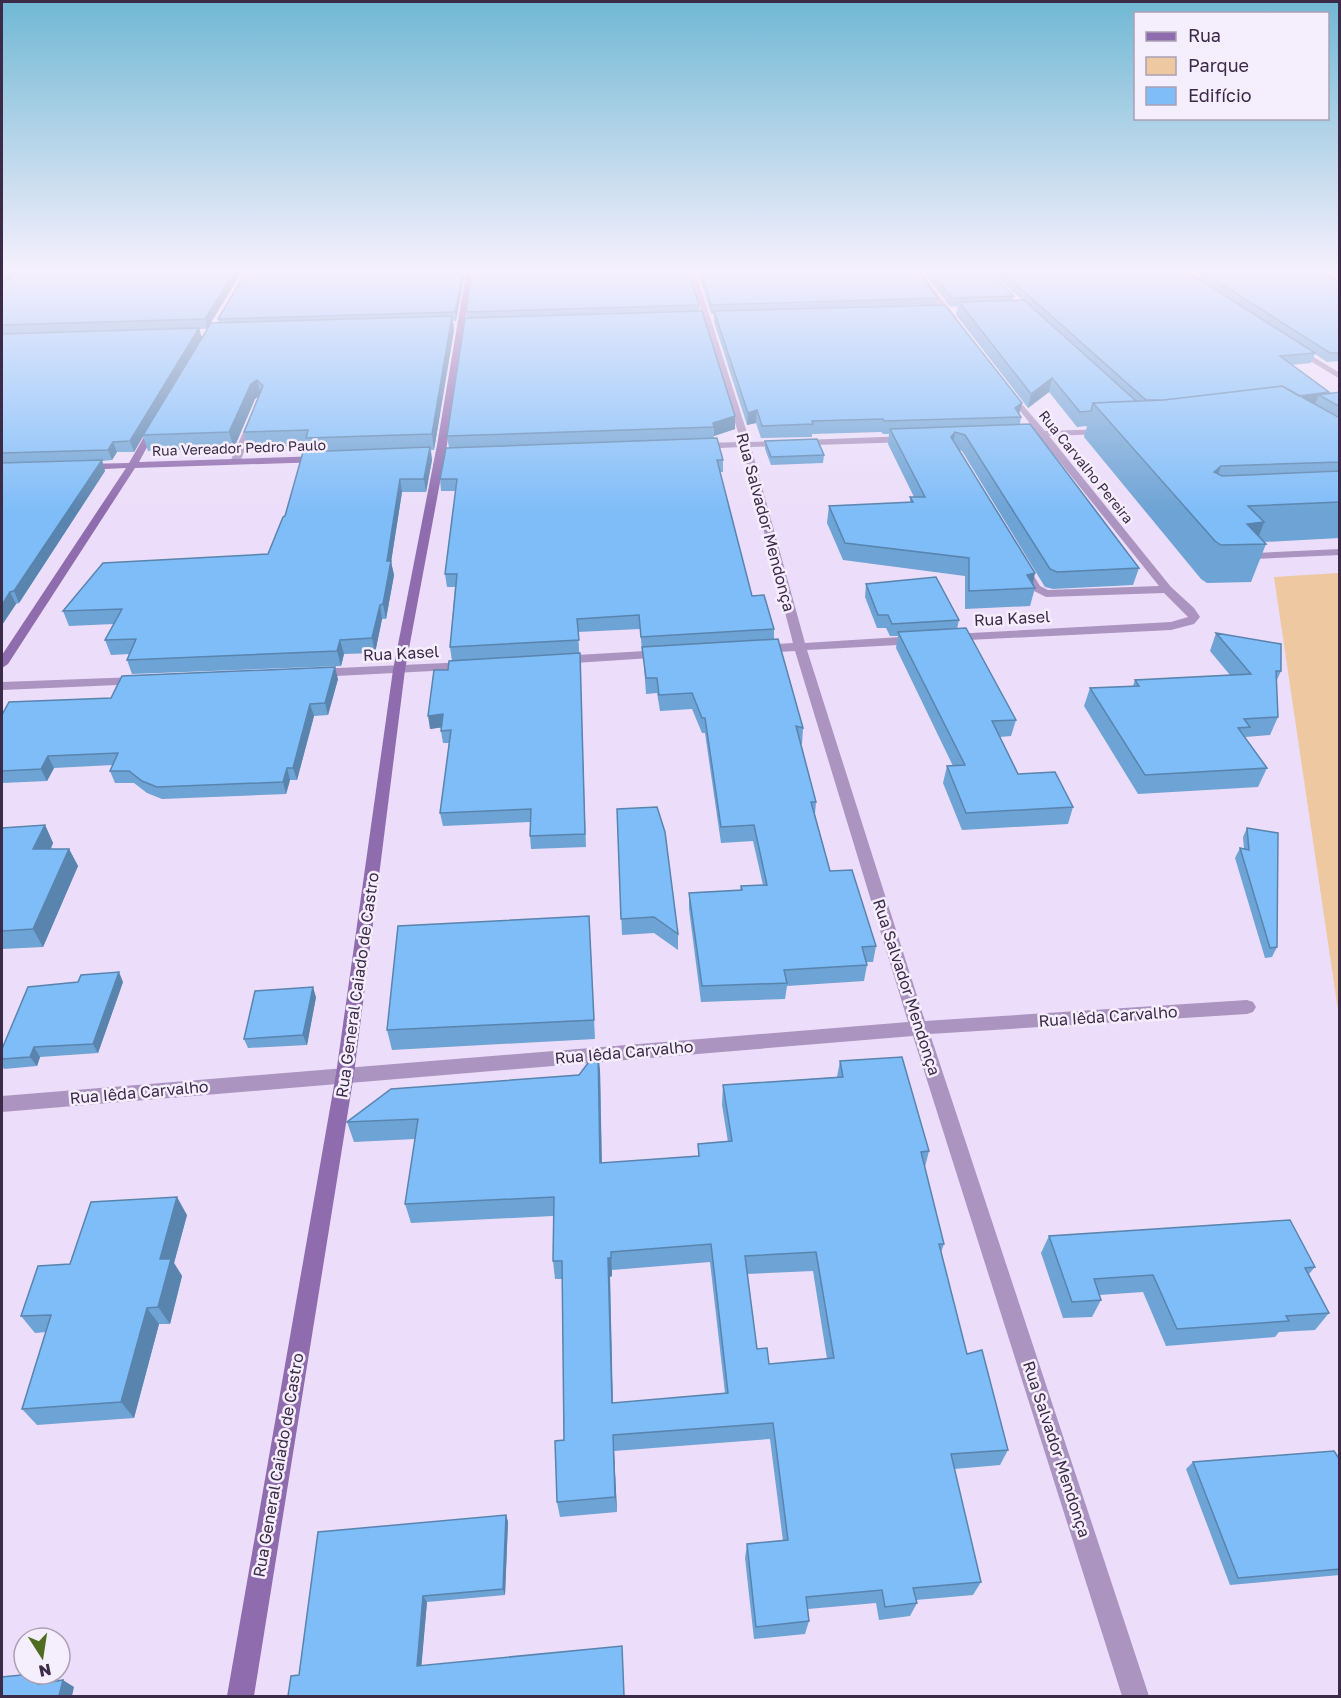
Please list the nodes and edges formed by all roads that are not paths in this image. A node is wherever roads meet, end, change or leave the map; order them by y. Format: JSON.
{"nodes":[{"id":1,"x":456,"y":352,"type":"edge"},
{"id":2,"x":717,"y":352,"type":"edge"},
{"id":3,"x":1301,"y":352,"type":"edge"},
{"id":4,"x":1340,"y":377,"type":"edge"},
{"id":5,"x":1000,"y":381,"type":"edge"},
{"id":6,"x":258,"y":409,"type":"edge"},
{"id":7,"x":160,"y":417,"type":"edge"},
{"id":8,"x":1117,"y":431,"type":"edge"},
{"id":9,"x":1029,"y":434,"type":"edge"},
{"id":10,"x":1041,"y":434,"type":"junction"},
{"id":11,"x":924,"y":438,"type":"edge"},
{"id":12,"x":746,"y":444,"type":"junction"},
{"id":13,"x":687,"y":446,"type":"edge"},
{"id":14,"x":332,"y":459,"type":"edge"},
{"id":15,"x":235,"y":462,"type":"junction"},
{"id":16,"x":132,"y":466,"type":"junction"},
{"id":17,"x":73,"y":467,"type":"edge"},
{"id":18,"x":1340,"y":552,"type":"edge"},
{"id":19,"x":1015,"y":553,"type":"edge"},
{"id":20,"x":1255,"y":556,"type":"edge"},
{"id":21,"x":1167,"y":589,"type":"junction"},
{"id":22,"x":1161,"y":627,"type":"joint"},
{"id":23,"x":800,"y":646,"type":"junction"},
{"id":24,"x":741,"y":650,"type":"edge"},
{"id":25,"x":670,"y":654,"type":"edge"},
{"id":26,"x":552,"y":661,"type":"edge"},
{"id":27,"x":2,"y":664,"type":"edge"},
{"id":28,"x":481,"y":665,"type":"edge"},
{"id":29,"x":399,"y":670,"type":"junction"},
{"id":30,"x":305,"y":674,"type":"edge"},
{"id":31,"x":153,"y":680,"type":"edge"},
{"id":32,"x":2,"y":686,"type":"edge"},
{"id":33,"x":1247,"y":1007,"type":"dead end"},
{"id":34,"x":919,"y":1028,"type":"junction"},
{"id":35,"x":345,"y":1074,"type":"junction"},
{"id":36,"x":2,"y":1104,"type":"edge"},
{"id":37,"x":240,"y":1696,"type":"edge"},
{"id":38,"x":1136,"y":1696,"type":"edge"}],
"edges":[{"from":1,"to":29,"type":"street","name":"Rua General Caiado de Castro"},
{"from":2,"to":12,"type":"street","name":"Rua Salvador Mendonça"},
{"from":3,"to":4,"type":"street"},
{"from":5,"to":10,"type":"street","name":"Rua Carvalho Pereira"},
{"from":6,"to":15,"type":"street"},
{"from":7,"to":16,"type":"street"},
{"from":8,"to":10,"type":"street"},
{"from":9,"to":10,"type":"street"},
{"from":10,"to":21,"type":"street","name":"Rua Carvalho Pereira"},
{"from":11,"to":12,"type":"street"},
{"from":12,"to":13,"type":"street"},
{"from":12,"to":23,"type":"street","name":"Rua Salvador Mendonça"},
{"from":14,"to":15,"type":"street","name":"Rua Vereador Pedro Paulo"},
{"from":15,"to":16,"type":"street","name":"Rua Vereador Pedro Paulo"},
{"from":16,"to":17,"type":"street","name":"Rua Vereador Pedro Paulo"},
{"from":16,"to":27,"type":"street"},
{"from":18,"to":20,"type":"street"},
{"from":19,"to":21,"type":"street"},
{"from":21,"to":22,"type":"street","name":"Rua Carvalho Pereira"},
{"from":22,"to":23,"type":"street","name":"Rua Kasel"},
{"from":23,"to":24,"type":"street","name":"Rua Kasel"},
{"from":23,"to":34,"type":"street","name":"Rua Salvador Mendonça"},
{"from":25,"to":26,"type":"street"},
{"from":28,"to":29,"type":"street","name":"Rua Kasel"},
{"from":29,"to":30,"type":"street","name":"Rua Kasel"},
{"from":29,"to":35,"type":"street","name":"Rua General Caiado de Castro"},
{"from":31,"to":32,"type":"street"},
{"from":33,"to":34,"type":"street","name":"Rua Iêda Carvalho"},
{"from":34,"to":35,"type":"street","name":"Rua Iêda Carvalho"},
{"from":34,"to":38,"type":"street","name":"Rua Salvador Mendonça"},
{"from":35,"to":36,"type":"street","name":"Rua Iêda Carvalho"},
{"from":35,"to":37,"type":"street","name":"Rua General Caiado de Castro"}]}
